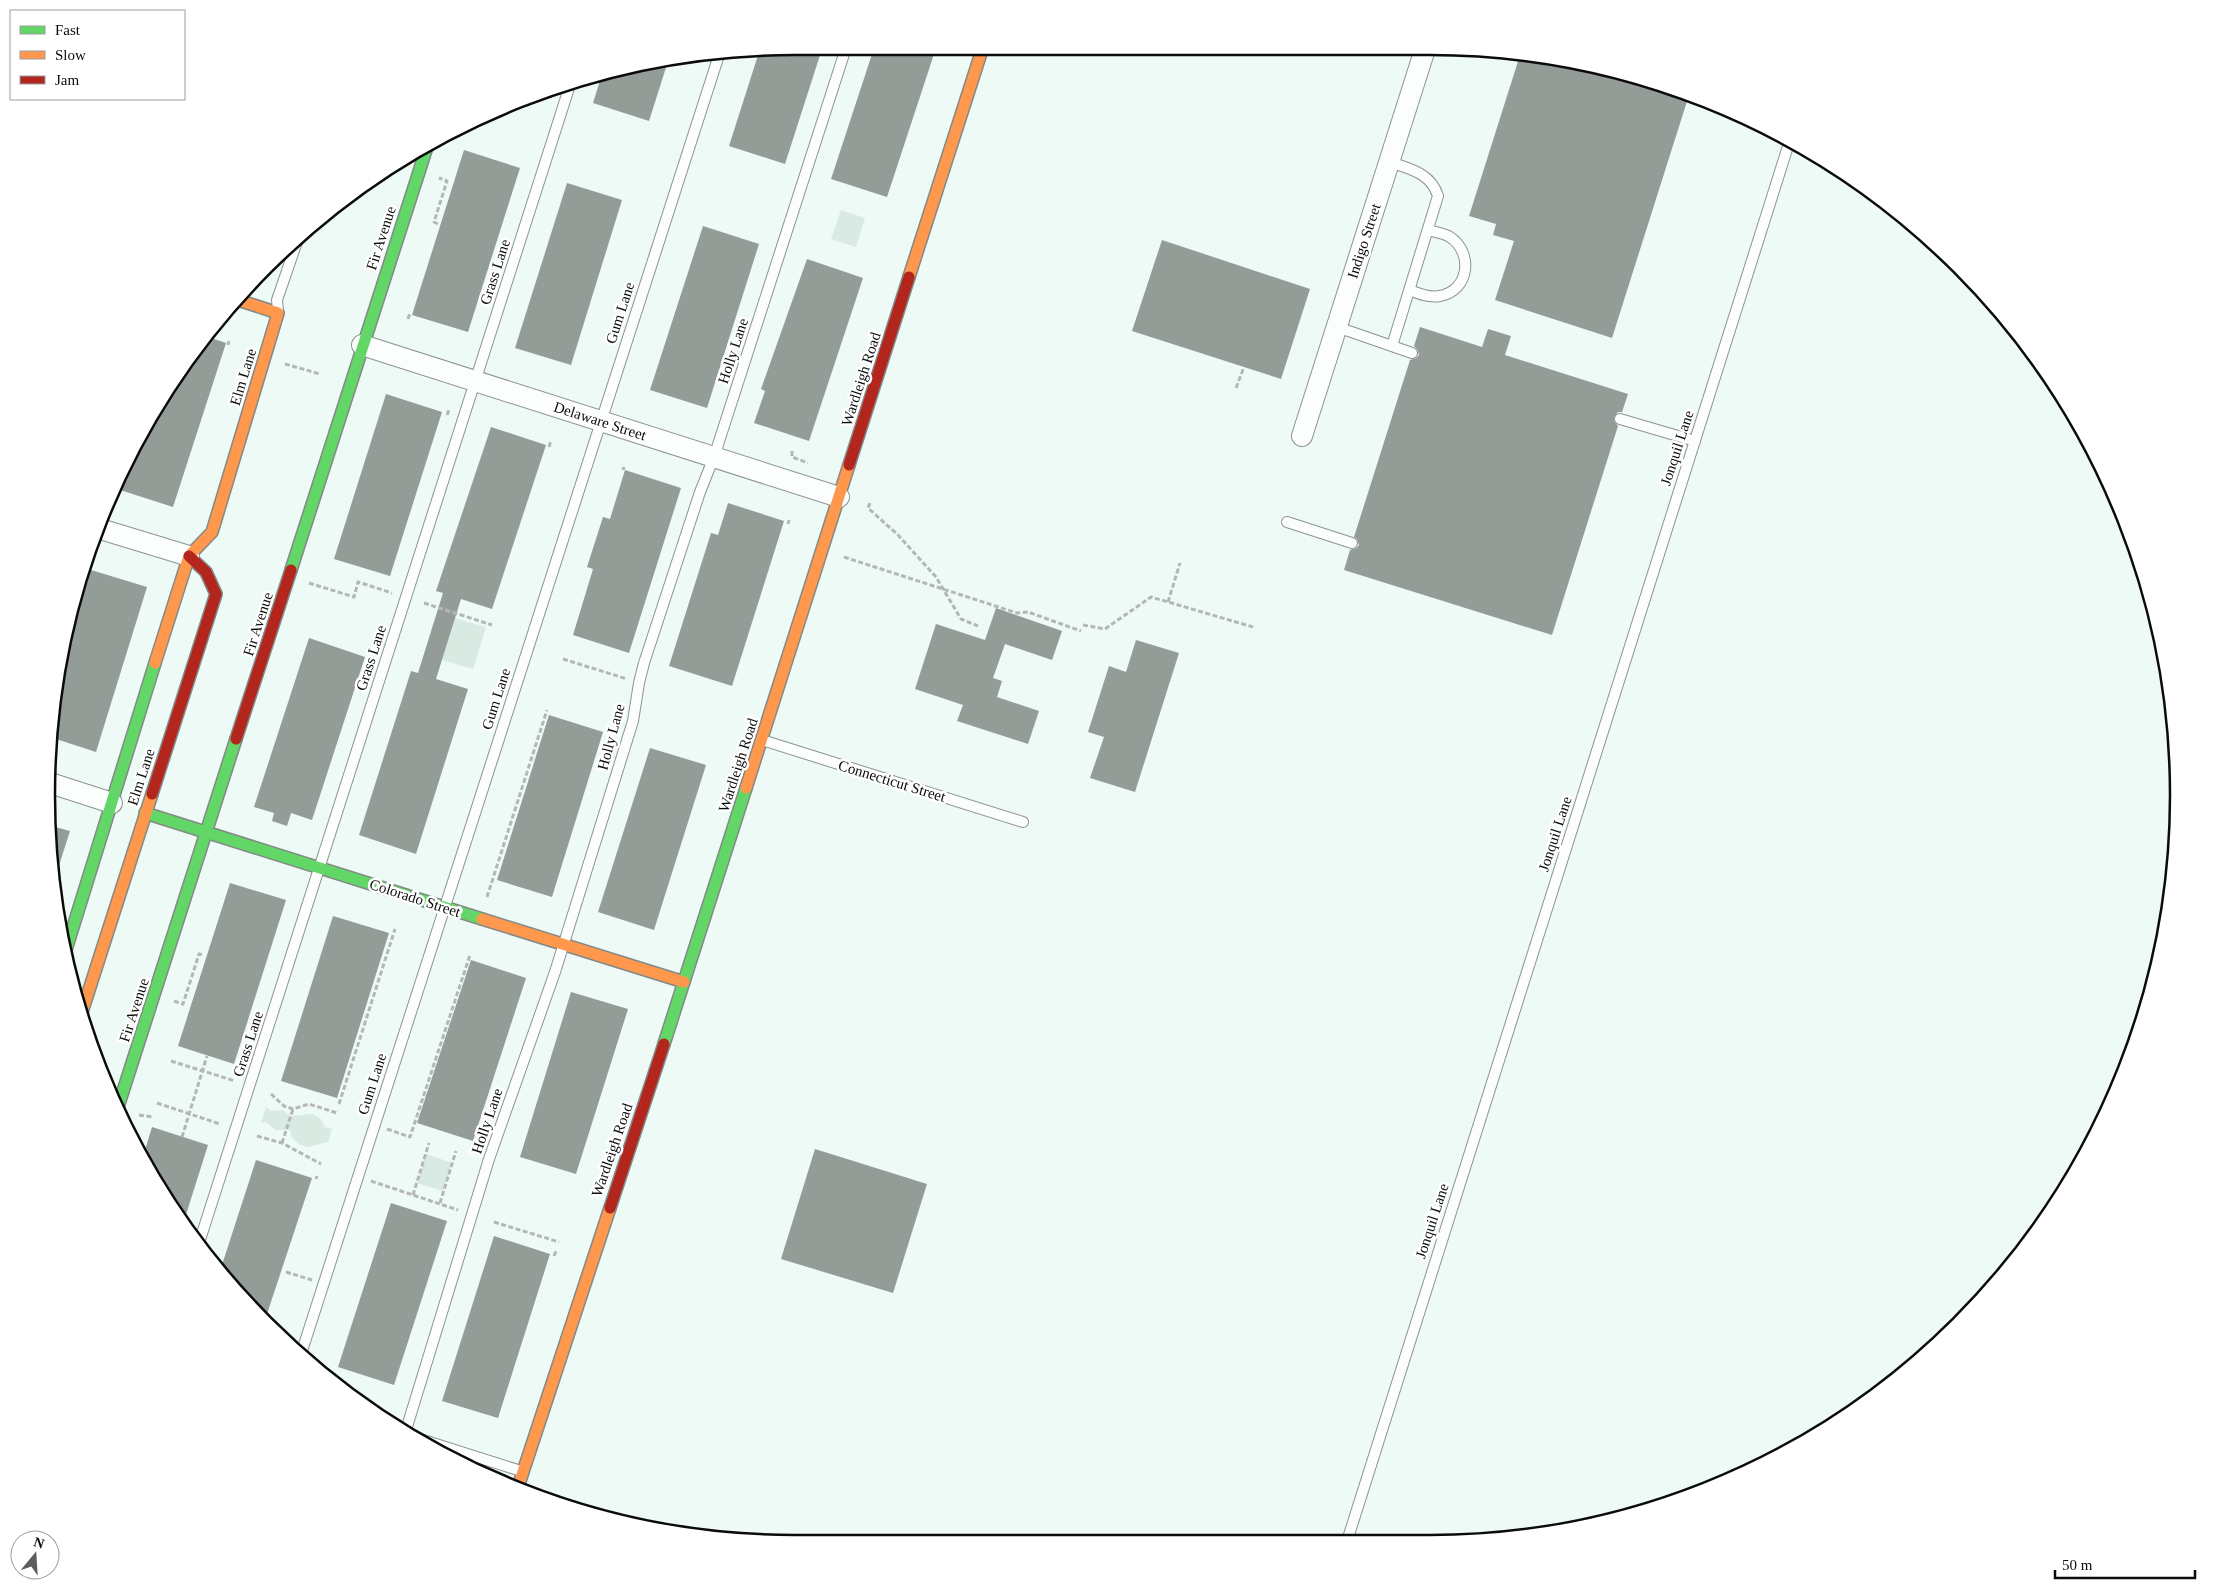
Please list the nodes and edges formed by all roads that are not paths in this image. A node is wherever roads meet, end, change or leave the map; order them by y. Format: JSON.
{"nodes":[{"id":1,"x":843,"y":55,"type":"edge"},
{"id":2,"x":980,"y":55,"type":"edge"},
{"id":3,"x":1423,"y":55,"type":"edge"},
{"id":4,"x":718,"y":59,"type":"edge"},
{"id":5,"x":568,"y":91,"type":"edge"},
{"id":6,"x":1788,"y":147,"type":"edge"},
{"id":7,"x":425,"y":154,"type":"edge"},
{"id":8,"x":1390,"y":162,"type":"junction"},
{"id":9,"x":1428,"y":230,"type":"junction"},
{"id":10,"x":294,"y":252,"type":"edge"},
{"id":11,"x":1410,"y":290,"type":"junction"},
{"id":12,"x":244,"y":302,"type":"edge"},
{"id":13,"x":278,"y":313,"type":"junction"},
{"id":14,"x":1337,"y":327,"type":"junction"},
{"id":15,"x":362,"y":345,"type":"junction"},
{"id":16,"x":1392,"y":346,"type":"junction"},
{"id":17,"x":1412,"y":352,"type":"dead end"},
{"id":18,"x":475,"y":381,"type":"junction"},
{"id":19,"x":1620,"y":419,"type":"dead end"},
{"id":20,"x":601,"y":421,"type":"junction"},
{"id":21,"x":1302,"y":436,"type":"dead end"},
{"id":22,"x":1695,"y":441,"type":"junction"},
{"id":23,"x":714,"y":458,"type":"junction"},
{"id":24,"x":839,"y":497,"type":"junction"},
{"id":25,"x":1287,"y":522,"type":"dead end"},
{"id":26,"x":104,"y":530,"type":"edge"},
{"id":27,"x":1352,"y":544,"type":"dead end"},
{"id":28,"x":189,"y":556,"type":"junction"},
{"id":29,"x":762,"y":740,"type":"junction"},
{"id":30,"x":55,"y":785,"type":"edge"},
{"id":31,"x":112,"y":803,"type":"junction"},
{"id":32,"x":145,"y":813,"type":"junction"},
{"id":33,"x":1023,"y":822,"type":"dead end"},
{"id":34,"x":206,"y":832,"type":"junction"},
{"id":35,"x":320,"y":868,"type":"junction"},
{"id":36,"x":445,"y":907,"type":"junction"},
{"id":37,"x":69,"y":940,"type":"edge"},
{"id":38,"x":563,"y":945,"type":"junction"},
{"id":39,"x":684,"y":982,"type":"junction"},
{"id":40,"x":84,"y":1001,"type":"edge"},
{"id":41,"x":121,"y":1099,"type":"edge"},
{"id":42,"x":202,"y":1237,"type":"edge"},
{"id":43,"x":304,"y":1348,"type":"edge"},
{"id":44,"x":408,"y":1425,"type":"edge"},
{"id":45,"x":446,"y":1447,"type":"edge"},
{"id":46,"x":523,"y":1472,"type":"junction"},
{"id":47,"x":520,"y":1482,"type":"edge"},
{"id":48,"x":1349,"y":1535,"type":"edge"}],
"edges":[{"from":1,"to":23,"type":"lane","name":"Holly Lane"},
{"from":2,"to":24,"type":"street","name":"Wardleigh Road"},
{"from":3,"to":8,"type":"street","name":"Indigo Street"},
{"from":4,"to":20,"type":"lane","name":"Gum Lane"},
{"from":5,"to":18,"type":"lane","name":"Grass Lane"},
{"from":6,"to":22,"type":"lane","name":"Jonquil Lane"},
{"from":7,"to":15,"type":"street","name":"Fir Avenue"},
{"from":8,"to":9,"type":"lane"},
{"from":8,"to":14,"type":"street","name":"Indigo Street"},
{"from":9,"to":11,"type":"lane"},
{"from":9,"to":11,"type":"lane"},
{"from":10,"to":13,"type":"lane"},
{"from":11,"to":16,"type":"lane"},
{"from":12,"to":13,"type":"street"},
{"from":13,"to":28,"type":"street","name":"Elm Lane"},
{"from":14,"to":16,"type":"lane"},
{"from":14,"to":21,"type":"street","name":"Indigo Street"},
{"from":15,"to":18,"type":"street","name":"Delaware Street"},
{"from":15,"to":34,"type":"street","name":"Fir Avenue"},
{"from":16,"to":17,"type":"lane"},
{"from":18,"to":20,"type":"street","name":"Delaware Street"},
{"from":18,"to":35,"type":"lane","name":"Grass Lane"},
{"from":19,"to":22,"type":"lane"},
{"from":20,"to":23,"type":"street","name":"Delaware Street"},
{"from":20,"to":36,"type":"lane","name":"Gum Lane"},
{"from":22,"to":48,"type":"lane","name":"Jonquil Lane"},
{"from":23,"to":24,"type":"street","name":"Delaware Street"},
{"from":23,"to":38,"type":"lane","name":"Holly Lane"},
{"from":24,"to":29,"type":"street","name":"Wardleigh Road"},
{"from":25,"to":27,"type":"lane"},
{"from":26,"to":28,"type":"street"},
{"from":28,"to":31,"type":"street","name":"Elm Lane"},
{"from":28,"to":32,"type":"street","name":"Elm Lane"},
{"from":29,"to":33,"type":"lane","name":"Connecticut Street"},
{"from":29,"to":39,"type":"street","name":"Wardleigh Road"},
{"from":30,"to":31,"type":"street"},
{"from":31,"to":37,"type":"street","name":"Elm Lane"},
{"from":32,"to":34,"type":"street","name":"Colorado Street"},
{"from":32,"to":40,"type":"street","name":"Elm Lane"},
{"from":34,"to":35,"type":"street","name":"Colorado Street"},
{"from":34,"to":41,"type":"street","name":"Fir Avenue"},
{"from":35,"to":36,"type":"street","name":"Colorado Street"},
{"from":35,"to":42,"type":"lane","name":"Grass Lane"},
{"from":36,"to":38,"type":"street","name":"Colorado Street"},
{"from":36,"to":43,"type":"lane","name":"Gum Lane"},
{"from":38,"to":39,"type":"street","name":"Colorado Street"},
{"from":38,"to":44,"type":"lane","name":"Holly Lane"},
{"from":39,"to":46,"type":"street","name":"Wardleigh Road"},
{"from":45,"to":46,"type":"lane"},
{"from":46,"to":47,"type":"street","name":"Wardleigh Road"}]}
